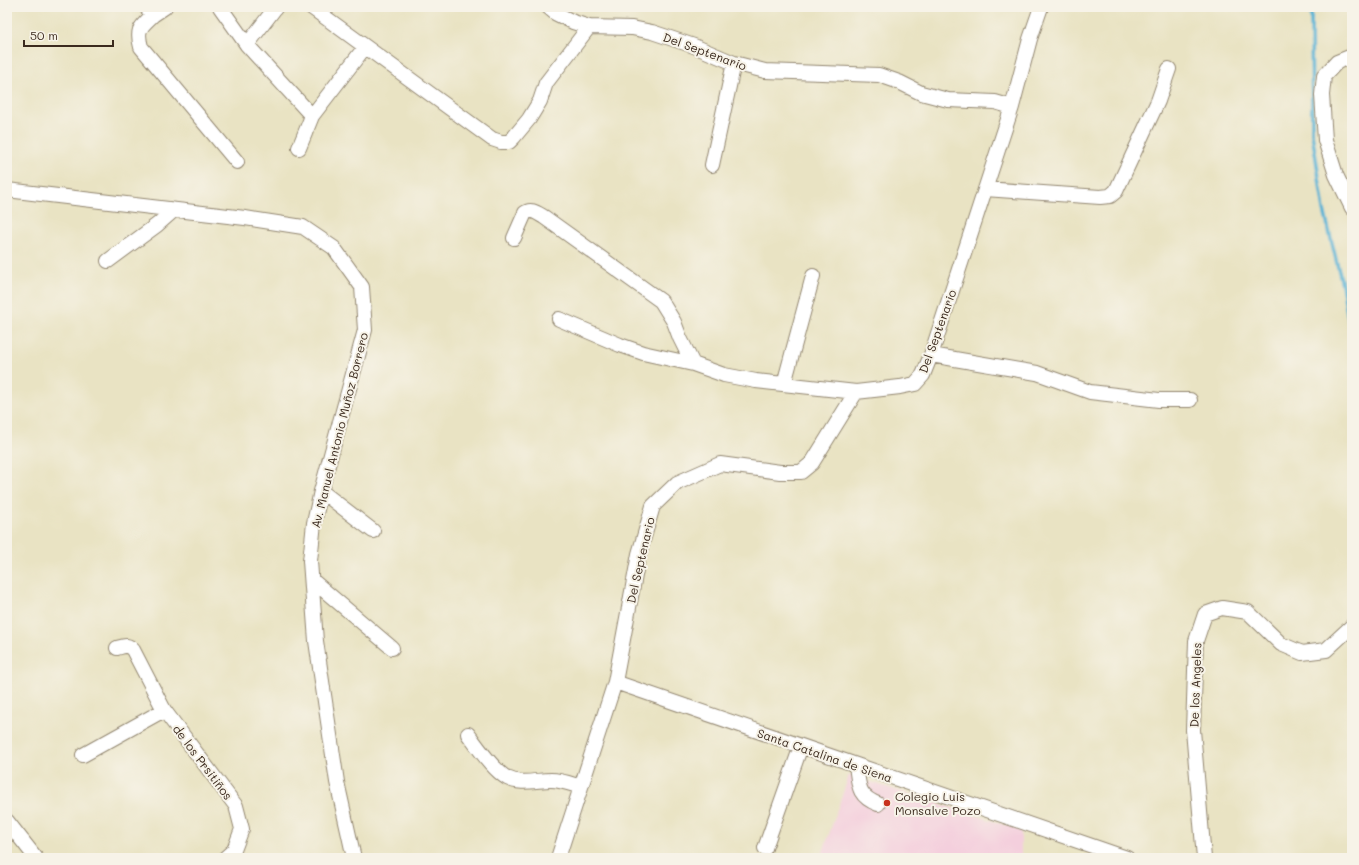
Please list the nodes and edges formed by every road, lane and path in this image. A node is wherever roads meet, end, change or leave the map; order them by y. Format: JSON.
{"nodes":[{"id":1,"x":165,"y":7,"type":"edge"},
{"id":2,"x":220,"y":7,"type":"edge"},
{"id":3,"x":276,"y":7,"type":"edge"},
{"id":4,"x":311,"y":7,"type":"edge"},
{"id":5,"x":548,"y":7,"type":"edge"},
{"id":6,"x":1041,"y":7,"type":"edge"},
{"id":7,"x":150,"y":11,"type":"edge"},
{"id":8,"x":589,"y":27,"type":"junction"},
{"id":9,"x":247,"y":45,"type":"junction"},
{"id":10,"x":365,"y":47,"type":"junction"},
{"id":11,"x":1352,"y":56,"type":"edge"},
{"id":12,"x":734,"y":63,"type":"junction"},
{"id":13,"x":1169,"y":69,"type":"dead end"},
{"id":14,"x":1012,"y":107,"type":"junction"},
{"id":15,"x":312,"y":116,"type":"junction"},
{"id":16,"x":299,"y":148,"type":"dead end"},
{"id":17,"x":237,"y":162,"type":"dead end"},
{"id":18,"x":712,"y":165,"type":"dead end"},
{"id":19,"x":7,"y":190,"type":"edge"},
{"id":20,"x":985,"y":190,"type":"junction"},
{"id":21,"x":1352,"y":208,"type":"edge"},
{"id":22,"x":174,"y":210,"type":"junction"},
{"id":23,"x":514,"y":238,"type":"dead end"},
{"id":24,"x":108,"y":261,"type":"dead end"},
{"id":25,"x":813,"y":276,"type":"dead end"},
{"id":26,"x":559,"y":319,"type":"dead end"},
{"id":27,"x":931,"y":355,"type":"junction"},
{"id":28,"x":693,"y":364,"type":"junction"},
{"id":29,"x":784,"y":384,"type":"junction"},
{"id":30,"x":856,"y":392,"type":"junction"},
{"id":31,"x":1190,"y":400,"type":"dead end"},
{"id":32,"x":321,"y":491,"type":"junction"},
{"id":33,"x":373,"y":531,"type":"dead end"},
{"id":34,"x":312,"y":580,"type":"junction"},
{"id":35,"x":1352,"y":626,"type":"edge"},
{"id":36,"x":116,"y":648,"type":"dead end"},
{"id":37,"x":392,"y":648,"type":"dead end"},
{"id":38,"x":615,"y":682,"type":"junction"},
{"id":39,"x":164,"y":710,"type":"junction"},
{"id":40,"x":468,"y":734,"type":"dead end"},
{"id":41,"x":801,"y":746,"type":"junction"},
{"id":42,"x":83,"y":755,"type":"dead end"},
{"id":43,"x":856,"y":765,"type":"junction"},
{"id":44,"x":581,"y":788,"type":"junction"},
{"id":45,"x":878,"y":804,"type":"dead end"},
{"id":46,"x":7,"y":821,"type":"edge"},
{"id":47,"x":765,"y":848,"type":"dead end"},
{"id":48,"x":36,"y":858,"type":"edge"},
{"id":49,"x":225,"y":858,"type":"edge"},
{"id":50,"x":354,"y":858,"type":"edge"},
{"id":51,"x":558,"y":858,"type":"edge"},
{"id":52,"x":1127,"y":858,"type":"edge"},
{"id":53,"x":1204,"y":858,"type":"edge"}],
"edges":[{"from":1,"to":7,"type":"street"},
{"from":2,"to":9,"type":"street"},
{"from":3,"to":9,"type":"street"},
{"from":4,"to":10,"type":"street"},
{"from":5,"to":8,"type":"street","name":"Del Septenario"},
{"from":6,"to":14,"type":"street"},
{"from":7,"to":17,"type":"street"},
{"from":8,"to":10,"type":"street"},
{"from":8,"to":12,"type":"street","name":"Del Septenario"},
{"from":9,"to":15,"type":"street"},
{"from":10,"to":15,"type":"street"},
{"from":11,"to":21,"type":"street"},
{"from":12,"to":14,"type":"street","name":"Del Septenario"},
{"from":12,"to":18,"type":"street"},
{"from":13,"to":20,"type":"street"},
{"from":14,"to":20,"type":"street","name":"Del Septenario"},
{"from":15,"to":16,"type":"street"},
{"from":19,"to":22,"type":"street","name":"Av. Manuel Antonio Muñoz Borrero"},
{"from":20,"to":27,"type":"street","name":"Del Septenario"},
{"from":22,"to":24,"type":"street"},
{"from":22,"to":32,"type":"street","name":"Av. Manuel Antonio Muñoz Borrero"},
{"from":23,"to":28,"type":"street"},
{"from":25,"to":29,"type":"street"},
{"from":26,"to":28,"type":"street"},
{"from":27,"to":30,"type":"street","name":"Del Septenario"},
{"from":27,"to":31,"type":"street"},
{"from":28,"to":29,"type":"street"},
{"from":29,"to":30,"type":"street"},
{"from":30,"to":38,"type":"street","name":"Del Septenario"},
{"from":32,"to":33,"type":"street"},
{"from":32,"to":34,"type":"street","name":"Av. Manuel Antonio Muñoz Borrero"},
{"from":34,"to":37,"type":"street"},
{"from":34,"to":50,"type":"street","name":"Av. Manuel Antonio Muñoz Borrero"},
{"from":35,"to":53,"type":"street","name":"De los Angeles"},
{"from":36,"to":39,"type":"street","name":"de los Prsitiños"},
{"from":38,"to":41,"type":"street","name":"Santa Catalina de Siena"},
{"from":38,"to":44,"type":"street","name":"Del Septenario"},
{"from":39,"to":42,"type":"street"},
{"from":39,"to":49,"type":"street","name":"de los Prsitiños"},
{"from":40,"to":44,"type":"street"},
{"from":41,"to":43,"type":"street","name":"Santa Catalina de Siena"},
{"from":41,"to":47,"type":"street"},
{"from":43,"to":45,"type":"street"},
{"from":43,"to":52,"type":"street","name":"Santa Catalina de Siena"},
{"from":44,"to":51,"type":"street","name":"Del Septenario"},
{"from":46,"to":48,"type":"street"}]}
